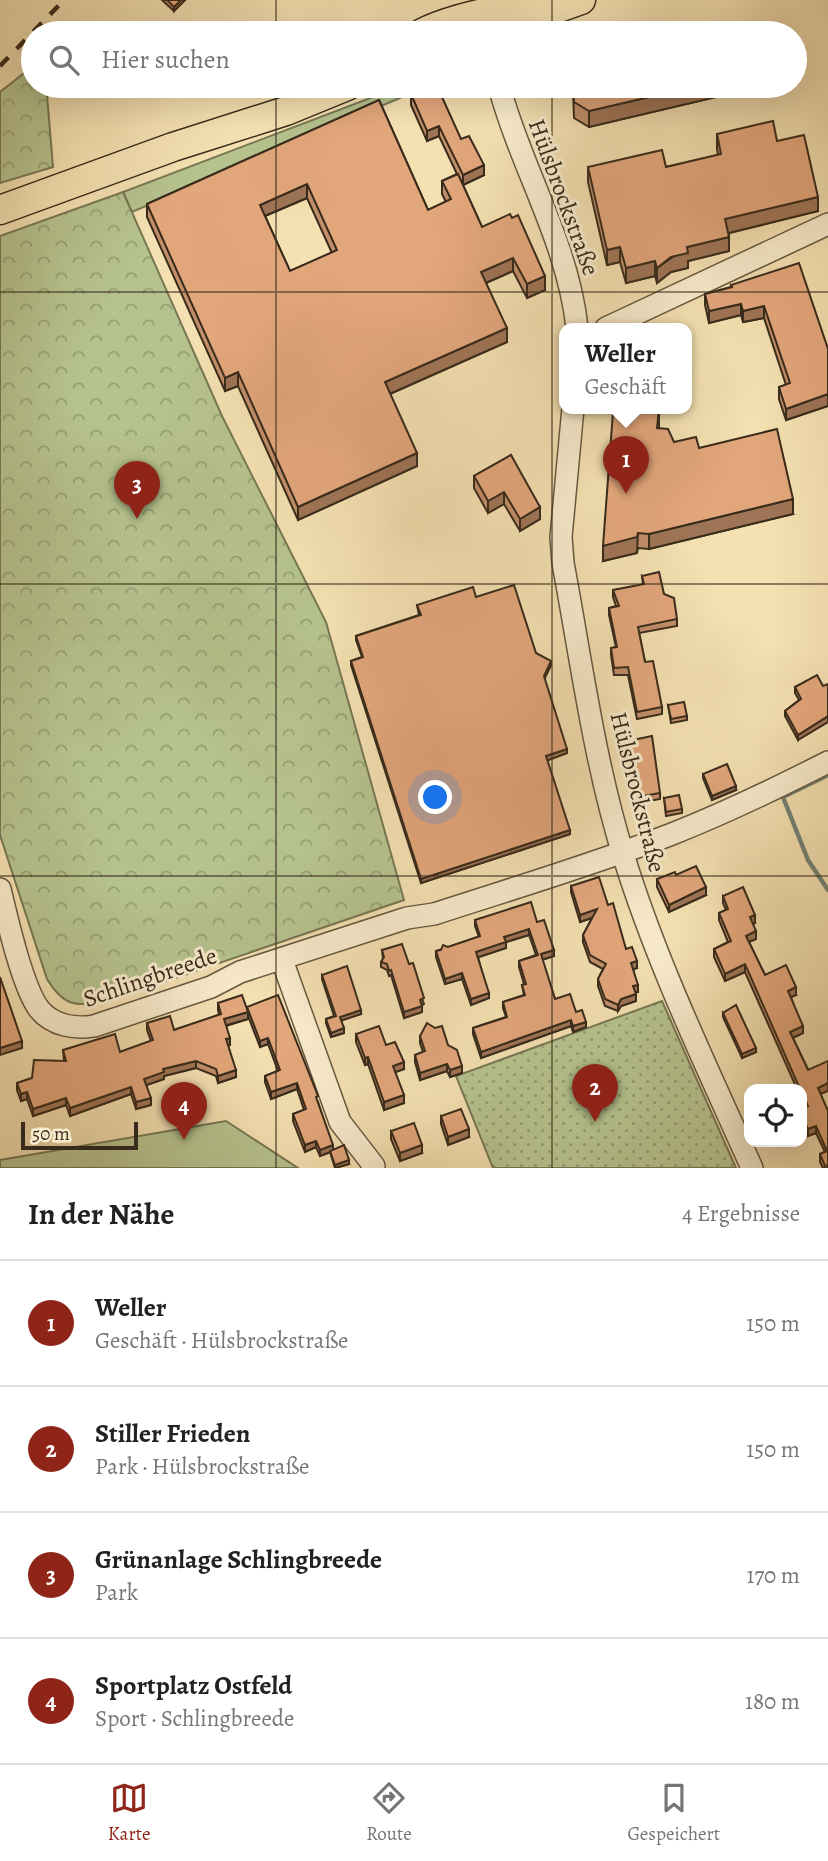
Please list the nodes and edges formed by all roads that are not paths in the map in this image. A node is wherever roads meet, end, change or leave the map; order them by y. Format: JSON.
{"nodes":[{"id":1,"x":532,"y":0,"type":"edge"},
{"id":2,"x":581,"y":0,"type":"edge"},
{"id":3,"x":488,"y":20,"type":"edge"},
{"id":4,"x":281,"y":98,"type":"edge"},
{"id":5,"x":318,"y":98,"type":"edge"},
{"id":6,"x":502,"y":98,"type":"edge"},
{"id":7,"x":173,"y":147,"type":"junction"},
{"id":8,"x":0,"y":210,"type":"edge"},
{"id":9,"x":828,"y":224,"type":"edge"},
{"id":10,"x":576,"y":323,"type":"edge"},
{"id":11,"x":617,"y":323,"type":"edge"},
{"id":12,"x":572,"y":414,"type":"edge"},
{"id":13,"x":828,"y":762,"type":"edge"},
{"id":14,"x":622,"y":852,"type":"junction"},
{"id":15,"x":0,"y":889,"type":"edge"},
{"id":16,"x":282,"y":960,"type":"junction"},
{"id":17,"x":374,"y":1166,"type":"dead end"},
{"id":18,"x":752,"y":1168,"type":"edge"}],
"edges":[{"from":1,"to":3,"type":"main road"},
{"from":2,"to":3,"type":"main road"},
{"from":4,"to":7,"type":"main road"},
{"from":5,"to":7,"type":"main road"},
{"from":6,"to":10,"type":"street","name":"Hülsbrockstraße"},
{"from":7,"to":8,"type":"main road"},
{"from":9,"to":11,"type":"street"},
{"from":12,"to":14,"type":"street","name":"Hülsbrockstraße"},
{"from":13,"to":14,"type":"street","name":"Schlingbreede"},
{"from":14,"to":16,"type":"street","name":"Schlingbreede"},
{"from":14,"to":18,"type":"street","name":"Hülsbrockstraße"},
{"from":15,"to":16,"type":"street","name":"Schlingbreede"},
{"from":16,"to":17,"type":"street"}]}
